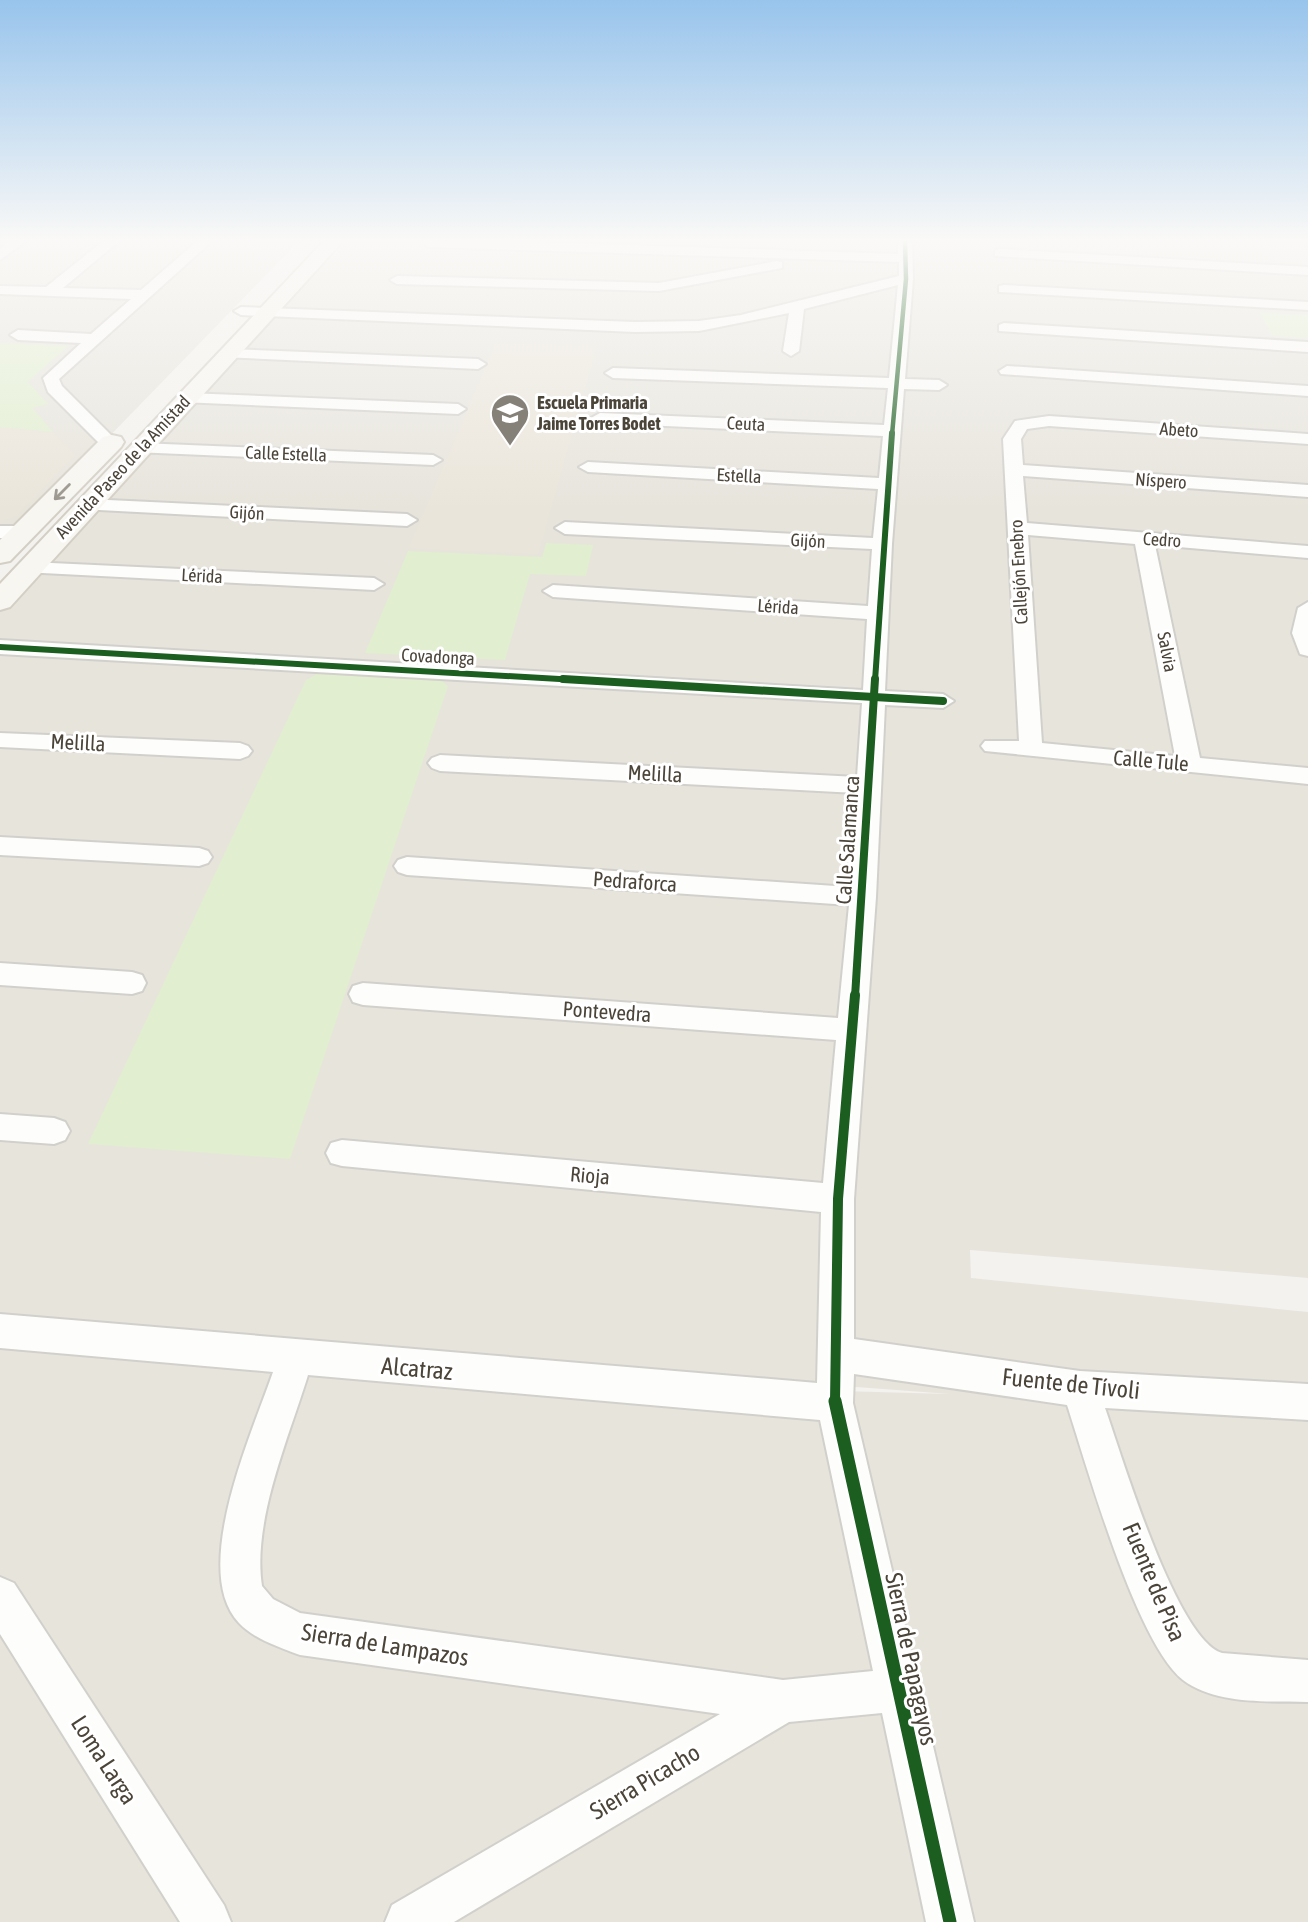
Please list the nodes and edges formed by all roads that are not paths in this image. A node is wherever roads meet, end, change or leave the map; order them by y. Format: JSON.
{"nodes":[{"id":1,"x":102,"y":332,"type":"edge"},
{"id":2,"x":249,"y":332,"type":"edge"},
{"id":3,"x":794,"y":332,"type":"edge"},
{"id":4,"x":901,"y":332,"type":"edge"},
{"id":5,"x":1004,"y":332,"type":"edge"},
{"id":6,"x":1221,"y":332,"type":"edge"},
{"id":7,"x":18,"y":335,"type":"dead end"},
{"id":8,"x":94,"y":339,"type":"junction"},
{"id":9,"x":1308,"y":346,"type":"edge"},
{"id":10,"x":792,"y":351,"type":"dead end"},
{"id":11,"x":228,"y":354,"type":"junction"},
{"id":12,"x":478,"y":364,"type":"dead end"},
{"id":13,"x":613,"y":373,"type":"dead end"},
{"id":14,"x":897,"y":383,"type":"junction"},
{"id":15,"x":939,"y":385,"type":"dead end"},
{"id":16,"x":1308,"y":391,"type":"edge"},
{"id":17,"x":187,"y":398,"type":"junction"},
{"id":18,"x":458,"y":409,"type":"dead end"},
{"id":19,"x":600,"y":418,"type":"dead end"},
{"id":20,"x":1049,"y":421,"type":"joint"},
{"id":21,"x":893,"y":431,"type":"junction"},
{"id":22,"x":135,"y":437,"type":"junction"},
{"id":23,"x":1308,"y":439,"type":"edge"},
{"id":24,"x":110,"y":444,"type":"junction"},
{"id":25,"x":433,"y":460,"type":"dead end"},
{"id":26,"x":588,"y":467,"type":"dead end"},
{"id":27,"x":1014,"y":470,"type":"junction"},
{"id":28,"x":889,"y":484,"type":"junction"},
{"id":29,"x":1308,"y":491,"type":"edge"},
{"id":30,"x":88,"y":505,"type":"junction"},
{"id":31,"x":407,"y":520,"type":"dead end"},
{"id":32,"x":565,"y":528,"type":"dead end"},
{"id":33,"x":1016,"y":528,"type":"junction"},
{"id":34,"x":11,"y":532,"type":"edge"},
{"id":35,"x":1144,"y":539,"type":"junction"},
{"id":36,"x":882,"y":544,"type":"junction"},
{"id":37,"x":1308,"y":552,"type":"edge"},
{"id":38,"x":0,"y":555,"type":"edge"},
{"id":39,"x":30,"y":568,"type":"junction"},
{"id":40,"x":374,"y":584,"type":"dead end"},
{"id":41,"x":553,"y":591,"type":"dead end"},
{"id":42,"x":0,"y":601,"type":"edge"},
{"id":43,"x":1308,"y":608,"type":"edge"},
{"id":44,"x":877,"y":613,"type":"junction"},
{"id":45,"x":0,"y":647,"type":"edge"},
{"id":46,"x":1308,"y":649,"type":"edge"},
{"id":47,"x":875,"y":698,"type":"junction"},
{"id":48,"x":943,"y":701,"type":"dead end"},
{"id":49,"x":0,"y":740,"type":"edge"},
{"id":50,"x":993,"y":746,"type":"dead end"},
{"id":51,"x":1031,"y":750,"type":"junction"},
{"id":52,"x":240,"y":751,"type":"dead end"},
{"id":53,"x":440,"y":763,"type":"dead end"},
{"id":54,"x":1189,"y":765,"type":"junction"},
{"id":55,"x":1308,"y":776,"type":"edge"},
{"id":56,"x":870,"y":786,"type":"junction"},
{"id":57,"x":0,"y":846,"type":"edge"},
{"id":58,"x":199,"y":857,"type":"dead end"},
{"id":59,"x":407,"y":866,"type":"dead end"},
{"id":60,"x":863,"y":897,"type":"junction"},
{"id":61,"x":0,"y":974,"type":"edge"},
{"id":62,"x":132,"y":983,"type":"dead end"},
{"id":63,"x":363,"y":993,"type":"dead end"},
{"id":64,"x":852,"y":1030,"type":"junction"},
{"id":65,"x":0,"y":1127,"type":"edge"},
{"id":66,"x":54,"y":1131,"type":"dead end"},
{"id":67,"x":342,"y":1153,"type":"dead end"},
{"id":68,"x":838,"y":1199,"type":"junction"},
{"id":69,"x":0,"y":1331,"type":"edge"},
{"id":70,"x":836,"y":1354,"type":"junction"},
{"id":71,"x":295,"y":1358,"type":"junction"},
{"id":72,"x":1080,"y":1389,"type":"junction"},
{"id":73,"x":1308,"y":1402,"type":"edge"},
{"id":74,"x":835,"y":1404,"type":"junction"},
{"id":75,"x":0,"y":1597,"type":"edge"},
{"id":76,"x":1308,"y":1681,"type":"edge"},
{"id":77,"x":898,"y":1690,"type":"junction"},
{"id":78,"x":783,"y":1701,"type":"junction"},
{"id":79,"x":207,"y":1922,"type":"edge"},
{"id":80,"x":409,"y":1922,"type":"edge"},
{"id":81,"x":950,"y":1922,"type":"edge"}],
"edges":[{"from":1,"to":8,"type":"street"},
{"from":2,"to":11,"type":"street","name":"Avenida Paseo de la Amistad"},
{"from":3,"to":10,"type":"street"},
{"from":4,"to":14,"type":"street","name":"Calle Salamanca"},
{"from":5,"to":16,"type":"street"},
{"from":6,"to":9,"type":"street"},
{"from":7,"to":8,"type":"street"},
{"from":8,"to":24,"type":"street"},
{"from":11,"to":12,"type":"street"},
{"from":11,"to":17,"type":"street","name":"Avenida Paseo de la Amistad"},
{"from":13,"to":14,"type":"street"},
{"from":14,"to":15,"type":"street"},
{"from":14,"to":21,"type":"street","name":"Calle Salamanca"},
{"from":17,"to":18,"type":"street"},
{"from":17,"to":22,"type":"street","name":"Avenida Paseo de la Amistad"},
{"from":19,"to":21,"type":"street","name":"Ceuta"},
{"from":20,"to":23,"type":"street","name":"Abeto"},
{"from":20,"to":27,"type":"street","name":"Callejón Enebro"},
{"from":21,"to":28,"type":"street","name":"Calle Salamanca"},
{"from":22,"to":24,"type":"street","name":"Avenida Paseo de la Amistad"},
{"from":22,"to":25,"type":"street","name":"Calle Estella"},
{"from":22,"to":30,"type":"street","name":"Avenida Paseo de la Amistad"},
{"from":24,"to":34,"type":"street","name":"Avenida Paseo de la Amistad","one_way":true},
{"from":26,"to":28,"type":"street","name":"Estella"},
{"from":27,"to":29,"type":"street","name":"Níspero"},
{"from":27,"to":33,"type":"street","name":"Callejón Enebro"},
{"from":28,"to":36,"type":"street","name":"Calle Salamanca"},
{"from":30,"to":31,"type":"street","name":"Gijón"},
{"from":30,"to":39,"type":"street","name":"Avenida Paseo de la Amistad"},
{"from":32,"to":36,"type":"street","name":"Gijón"},
{"from":33,"to":35,"type":"street","name":"Cedro"},
{"from":33,"to":51,"type":"street","name":"Callejón Enebro"},
{"from":34,"to":38,"type":"street","name":"Avenida Paseo de la Amistad"},
{"from":35,"to":37,"type":"street","name":"Cedro"},
{"from":35,"to":54,"type":"street","name":"Salvia"},
{"from":36,"to":44,"type":"street","name":"Calle Salamanca"},
{"from":39,"to":40,"type":"street","name":"Lérida"},
{"from":39,"to":42,"type":"street","name":"Avenida Paseo de la Amistad"},
{"from":41,"to":44,"type":"street","name":"Lérida"},
{"from":43,"to":46,"type":"street"},
{"from":44,"to":47,"type":"street","name":"Calle Salamanca"},
{"from":45,"to":47,"type":"street","name":"Covadonga"},
{"from":47,"to":48,"type":"street","name":"Covadonga"},
{"from":47,"to":56,"type":"street","name":"Calle Salamanca"},
{"from":49,"to":52,"type":"street","name":"Melilla"},
{"from":50,"to":51,"type":"street","name":"Calle Tule"},
{"from":51,"to":54,"type":"street","name":"Calle Tule"},
{"from":53,"to":56,"type":"street","name":"Melilla"},
{"from":54,"to":55,"type":"street","name":"Calle Tule"},
{"from":56,"to":60,"type":"street","name":"Calle Salamanca"},
{"from":57,"to":58,"type":"street"},
{"from":59,"to":60,"type":"street","name":"Pedraforca"},
{"from":60,"to":64,"type":"street","name":"Calle Salamanca"},
{"from":61,"to":62,"type":"street"},
{"from":63,"to":64,"type":"street","name":"Pontevedra"},
{"from":64,"to":68,"type":"street","name":"Calle Salamanca"},
{"from":65,"to":66,"type":"street"},
{"from":67,"to":68,"type":"street","name":"Rioja"},
{"from":68,"to":70,"type":"street","name":"Calle Salamanca"},
{"from":69,"to":71,"type":"street","name":"Alcatraz"},
{"from":70,"to":72,"type":"street","name":"Fuente de Tívoli"},
{"from":70,"to":74,"type":"street","name":"Calle Salamanca"},
{"from":71,"to":74,"type":"street","name":"Alcatraz"},
{"from":71,"to":78,"type":"street","name":"Sierra de Lampazos"},
{"from":72,"to":73,"type":"street","name":"Fuente de Tívoli"},
{"from":72,"to":76,"type":"street","name":"Fuente de Pisa"},
{"from":74,"to":77,"type":"street","name":"Sierra de Papagayos"},
{"from":75,"to":79,"type":"street","name":"Loma Larga"},
{"from":77,"to":78,"type":"street","name":"Sierra Picacho"},
{"from":77,"to":81,"type":"street","name":"Sierra de Papagayos"},
{"from":78,"to":80,"type":"street","name":"Sierra Picacho"}]}
